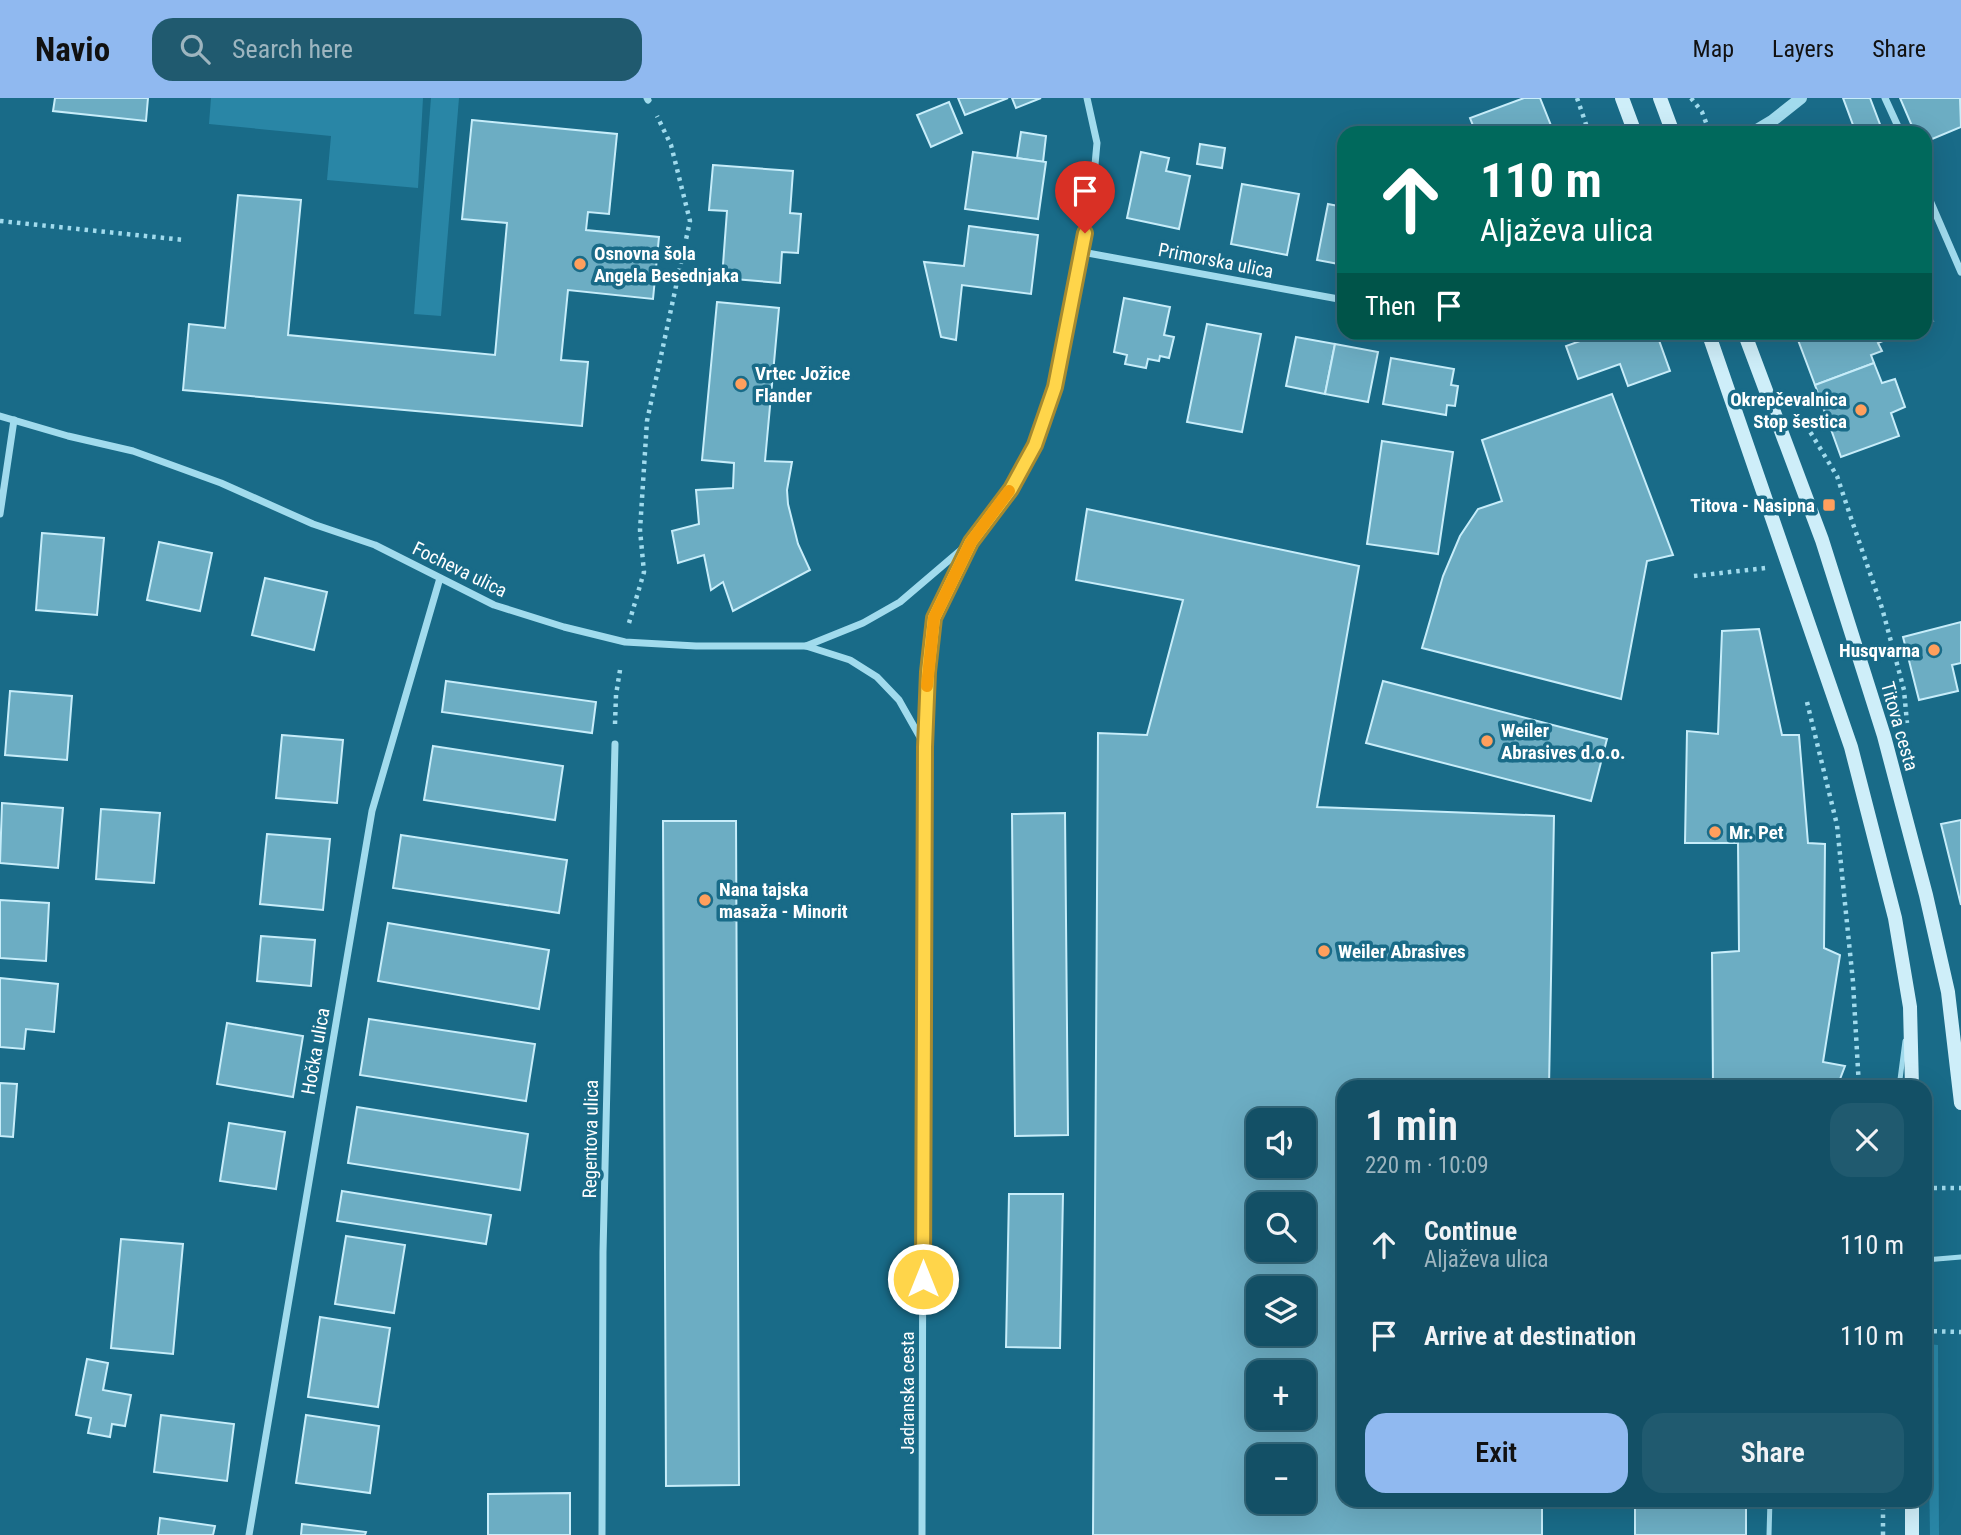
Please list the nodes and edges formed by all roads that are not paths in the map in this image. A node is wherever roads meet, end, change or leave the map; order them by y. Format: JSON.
{"nodes":[{"id":1,"x":1087,"y":98,"type":"edge"},
{"id":2,"x":1622,"y":98,"type":"edge"},
{"id":3,"x":1660,"y":98,"type":"edge"},
{"id":4,"x":1801,"y":98,"type":"edge"},
{"id":5,"x":1885,"y":98,"type":"edge"},
{"id":6,"x":1632,"y":126,"type":"edge"},
{"id":7,"x":1670,"y":126,"type":"edge"},
{"id":8,"x":1764,"y":126,"type":"edge"},
{"id":9,"x":1898,"y":126,"type":"edge"},
{"id":10,"x":1932,"y":205,"type":"edge"},
{"id":11,"x":1082,"y":251,"type":"junction"},
{"id":12,"x":1961,"y":272,"type":"edge"},
{"id":13,"x":1337,"y":299,"type":"edge"},
{"id":14,"x":1711,"y":340,"type":"edge"},
{"id":15,"x":1747,"y":340,"type":"edge"},
{"id":16,"x":0,"y":416,"type":"edge"},
{"id":17,"x":14,"y":420,"type":"junction"},
{"id":18,"x":0,"y":513,"type":"edge"},
{"id":19,"x":971,"y":542,"type":"junction"},
{"id":20,"x":440,"y":578,"type":"junction"},
{"id":21,"x":806,"y":646,"type":"junction"},
{"id":22,"x":615,"y":744,"type":"road end"},
{"id":23,"x":925,"y":747,"type":"junction"},
{"id":24,"x":1910,"y":1007,"type":"junction"},
{"id":25,"x":1900,"y":1080,"type":"edge"},
{"id":26,"x":1912,"y":1080,"type":"edge"},
{"id":27,"x":1961,"y":1103,"type":"edge"},
{"id":28,"x":1961,"y":1257,"type":"edge"},
{"id":29,"x":1932,"y":1259,"type":"edge"},
{"id":30,"x":1770,"y":1507,"type":"edge"},
{"id":31,"x":1912,"y":1507,"type":"edge"},
{"id":32,"x":249,"y":1535,"type":"edge"},
{"id":33,"x":602,"y":1535,"type":"edge"},
{"id":34,"x":922,"y":1535,"type":"edge"},
{"id":35,"x":1769,"y":1535,"type":"edge"},
{"id":36,"x":1912,"y":1535,"type":"edge"}],
"edges":[{"from":1,"to":11,"type":"street"},
{"from":2,"to":6,"type":"main road"},
{"from":3,"to":7,"type":"main road"},
{"from":4,"to":8,"type":"street"},
{"from":5,"to":9,"type":"street"},
{"from":10,"to":12,"type":"street"},
{"from":11,"to":13,"type":"street","name":"Primorska ulica"},
{"from":11,"to":19,"type":"street"},
{"from":14,"to":24,"type":"main road"},
{"from":15,"to":27,"type":"main road","name":"Titova cesta"},
{"from":16,"to":17,"type":"street","name":"Focheva ulica"},
{"from":17,"to":18,"type":"street"},
{"from":17,"to":20,"type":"street","name":"Focheva ulica"},
{"from":19,"to":21,"type":"street"},
{"from":19,"to":23,"type":"street","name":"Jadranska cesta"},
{"from":20,"to":21,"type":"street","name":"Focheva ulica"},
{"from":20,"to":32,"type":"street","name":"Hočka ulica"},
{"from":21,"to":23,"type":"street","name":"Focheva ulica"},
{"from":22,"to":33,"type":"street","name":"Regentova ulica"},
{"from":23,"to":34,"type":"street","name":"Jadranska cesta"},
{"from":24,"to":25,"type":"lane"},
{"from":24,"to":26,"type":"main road"},
{"from":28,"to":29,"type":"lane"},
{"from":30,"to":35,"type":"lane"},
{"from":31,"to":36,"type":"main road"}]}
